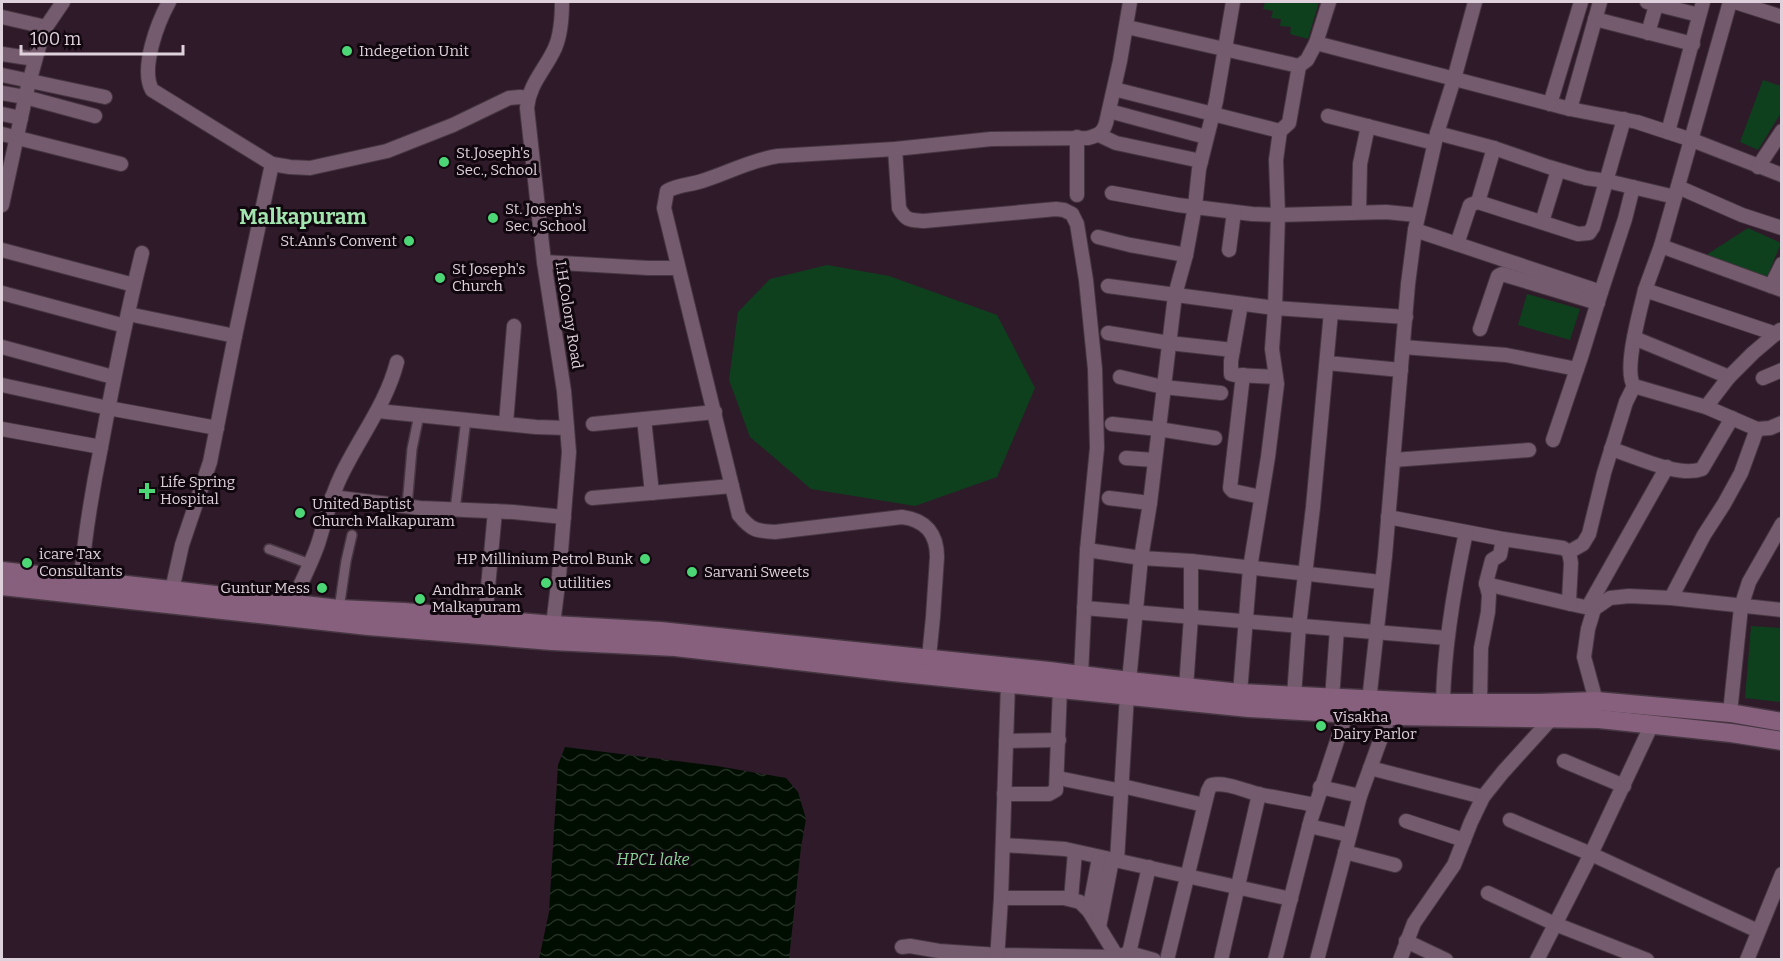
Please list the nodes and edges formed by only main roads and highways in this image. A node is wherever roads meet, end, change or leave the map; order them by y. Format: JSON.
{"nodes":[{"id":1,"x":2,"y":571,"type":"edge"},
{"id":2,"x":2,"y":586,"type":"edge"},
{"id":3,"x":552,"y":633,"type":"junction"},
{"id":4,"x":928,"y":667,"type":"junction"},
{"id":5,"x":1128,"y":688,"type":"junction"},
{"id":6,"x":1782,"y":722,"type":"edge"},
{"id":7,"x":1782,"y":741,"type":"edge"}],
"edges":[{"from":1,"to":3,"type":"main road"},
{"from":2,"to":3,"type":"main road"},
{"from":3,"to":4,"type":"main road"},
{"from":4,"to":5,"type":"main road"},
{"from":4,"to":5,"type":"main road"},
{"from":5,"to":6,"type":"main road"},
{"from":5,"to":7,"type":"main road"}]}
